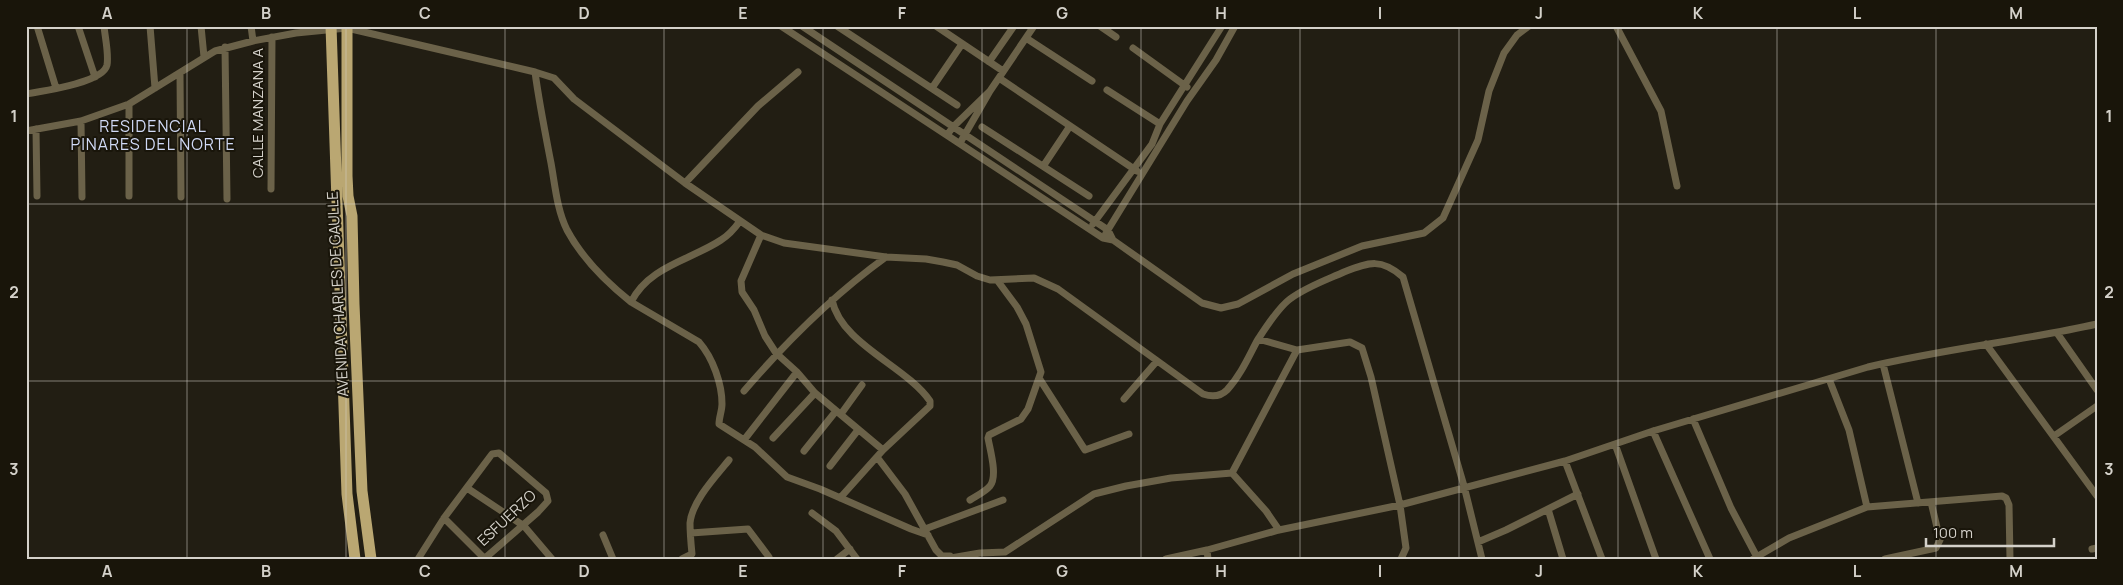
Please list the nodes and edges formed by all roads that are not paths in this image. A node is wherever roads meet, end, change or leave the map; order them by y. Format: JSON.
{"nodes":[{"id":1,"x":37,"y":26,"type":"edge"},
{"id":2,"x":78,"y":26,"type":"edge"},
{"id":3,"x":104,"y":26,"type":"edge"},
{"id":4,"x":150,"y":26,"type":"edge"},
{"id":5,"x":201,"y":26,"type":"edge"},
{"id":6,"x":251,"y":26,"type":"edge"},
{"id":7,"x":781,"y":26,"type":"edge"},
{"id":8,"x":802,"y":26,"type":"edge"},
{"id":9,"x":838,"y":26,"type":"edge"},
{"id":10,"x":936,"y":26,"type":"edge"},
{"id":11,"x":1014,"y":26,"type":"edge"},
{"id":12,"x":1100,"y":26,"type":"edge"},
{"id":13,"x":1222,"y":26,"type":"edge"},
{"id":14,"x":1235,"y":26,"type":"edge"},
{"id":15,"x":1529,"y":26,"type":"edge"},
{"id":16,"x":1616,"y":26,"type":"edge"},
{"id":17,"x":347,"y":27,"type":"edge"},
{"id":18,"x":1032,"y":27,"type":"edge"},
{"id":19,"x":331,"y":28,"type":"edge"},
{"id":20,"x":1116,"y":36,"type":"dead end"},
{"id":21,"x":272,"y":37,"type":"junction"},
{"id":22,"x":1026,"y":38,"type":"junction"},
{"id":23,"x":252,"y":41,"type":"junction"},
{"id":24,"x":962,"y":44,"type":"junction"},
{"id":25,"x":225,"y":47,"type":"junction"},
{"id":26,"x":1132,"y":48,"type":"dead end"},
{"id":27,"x":204,"y":56,"type":"junction"},
{"id":28,"x":989,"y":62,"type":"junction"},
{"id":29,"x":535,"y":72,"type":"junction"},
{"id":30,"x":798,"y":72,"type":"dead end"},
{"id":31,"x":180,"y":73,"type":"junction"},
{"id":32,"x":1001,"y":74,"type":"junction"},
{"id":33,"x":95,"y":77,"type":"junction"},
{"id":34,"x":1092,"y":81,"type":"dead end"},
{"id":35,"x":1184,"y":85,"type":"junction"},
{"id":36,"x":56,"y":88,"type":"junction"},
{"id":37,"x":155,"y":88,"type":"junction"},
{"id":38,"x":932,"y":88,"type":"junction"},
{"id":39,"x":1107,"y":90,"type":"dead end"},
{"id":40,"x":990,"y":91,"type":"junction"},
{"id":41,"x":1193,"y":91,"type":"junction"},
{"id":42,"x":26,"y":94,"type":"edge"},
{"id":43,"x":129,"y":104,"type":"junction"},
{"id":44,"x":957,"y":105,"type":"dead end"},
{"id":45,"x":81,"y":121,"type":"junction"},
{"id":46,"x":1160,"y":124,"type":"junction"},
{"id":47,"x":953,"y":126,"type":"junction"},
{"id":48,"x":982,"y":126,"type":"dead end"},
{"id":49,"x":1070,"y":126,"type":"junction"},
{"id":50,"x":36,"y":129,"type":"junction"},
{"id":51,"x":26,"y":132,"type":"edge"},
{"id":52,"x":947,"y":135,"type":"junction"},
{"id":53,"x":966,"y":135,"type":"junction"},
{"id":54,"x":960,"y":143,"type":"junction"},
{"id":55,"x":1044,"y":165,"type":"junction"},
{"id":56,"x":1135,"y":170,"type":"junction"},
{"id":57,"x":1143,"y":175,"type":"junction"},
{"id":58,"x":685,"y":183,"type":"junction"},
{"id":59,"x":1677,"y":186,"type":"dead end"},
{"id":60,"x":271,"y":189,"type":"dead end"},
{"id":61,"x":37,"y":196,"type":"dead end"},
{"id":62,"x":129,"y":196,"type":"dead end"},
{"id":63,"x":1088,"y":196,"type":"dead end"},
{"id":64,"x":82,"y":197,"type":"dead end"},
{"id":65,"x":181,"y":197,"type":"dead end"},
{"id":66,"x":226,"y":199,"type":"dead end"},
{"id":67,"x":740,"y":221,"type":"junction"},
{"id":68,"x":1095,"y":222,"type":"junction"},
{"id":69,"x":1090,"y":229,"type":"junction"},
{"id":70,"x":1108,"y":230,"type":"junction"},
{"id":71,"x":761,"y":235,"type":"junction"},
{"id":72,"x":1103,"y":238,"type":"junction"},
{"id":73,"x":1113,"y":240,"type":"junction"},
{"id":74,"x":886,"y":257,"type":"junction"},
{"id":75,"x":997,"y":280,"type":"junction"},
{"id":76,"x":832,"y":300,"type":"junction"},
{"id":77,"x":630,"y":302,"type":"junction"},
{"id":78,"x":2097,"y":324,"type":"edge"},
{"id":79,"x":2057,"y":333,"type":"junction"},
{"id":80,"x":1258,"y":339,"type":"junction"},
{"id":81,"x":1986,"y":344,"type":"junction"},
{"id":82,"x":1298,"y":350,"type":"junction"},
{"id":83,"x":776,"y":353,"type":"junction"},
{"id":84,"x":1157,"y":361,"type":"junction"},
{"id":85,"x":1883,"y":364,"type":"junction"},
{"id":86,"x":797,"y":372,"type":"junction"},
{"id":87,"x":1039,"y":378,"type":"junction"},
{"id":88,"x":1829,"y":379,"type":"junction"},
{"id":89,"x":862,"y":385,"type":"dead end"},
{"id":90,"x":2097,"y":390,"type":"edge"},
{"id":91,"x":744,"y":392,"type":"dead end"},
{"id":92,"x":815,"y":393,"type":"junction"},
{"id":93,"x":1124,"y":399,"type":"dead end"},
{"id":94,"x":2097,"y":406,"type":"edge"},
{"id":95,"x":838,"y":413,"type":"junction"},
{"id":96,"x":1693,"y":419,"type":"junction"},
{"id":97,"x":858,"y":430,"type":"junction"},
{"id":98,"x":1653,"y":431,"type":"junction"},
{"id":99,"x":1129,"y":434,"type":"dead end"},
{"id":100,"x":2054,"y":436,"type":"junction"},
{"id":101,"x":773,"y":438,"type":"dead end"},
{"id":102,"x":744,"y":440,"type":"junction"},
{"id":103,"x":1615,"y":444,"type":"junction"},
{"id":104,"x":883,"y":450,"type":"junction"},
{"id":105,"x":804,"y":451,"type":"dead end"},
{"id":106,"x":877,"y":457,"type":"junction"},
{"id":107,"x":729,"y":460,"type":"dead end"},
{"id":108,"x":1565,"y":461,"type":"junction"},
{"id":109,"x":830,"y":466,"type":"dead end"},
{"id":110,"x":1232,"y":473,"type":"junction"},
{"id":111,"x":1464,"y":486,"type":"junction"},
{"id":112,"x":466,"y":488,"type":"junction"},
{"id":113,"x":1578,"y":494,"type":"junction"},
{"id":114,"x":2097,"y":496,"type":"edge"},
{"id":115,"x":840,"y":498,"type":"junction"},
{"id":116,"x":970,"y":500,"type":"dead end"},
{"id":117,"x":1003,"y":500,"type":"dead end"},
{"id":118,"x":1931,"y":502,"type":"junction"},
{"id":119,"x":1918,"y":503,"type":"junction"},
{"id":120,"x":1400,"y":505,"type":"junction"},
{"id":121,"x":1867,"y":507,"type":"junction"},
{"id":122,"x":1548,"y":509,"type":"junction"},
{"id":123,"x":812,"y":513,"type":"dead end"},
{"id":124,"x":444,"y":518,"type":"junction"},
{"id":125,"x":523,"y":525,"type":"junction"},
{"id":126,"x":1279,"y":530,"type":"junction"},
{"id":127,"x":926,"y":532,"type":"junction"},
{"id":128,"x":690,"y":533,"type":"junction"},
{"id":129,"x":603,"y":535,"type":"dead end"},
{"id":130,"x":1478,"y":542,"type":"junction"},
{"id":131,"x":850,"y":549,"type":"junction"},
{"id":132,"x":1207,"y":550,"type":"junction"},
{"id":133,"x":1006,"y":555,"type":"edge"},
{"id":134,"x":769,"y":557,"type":"dead end"},
{"id":135,"x":951,"y":558,"type":"edge"},
{"id":136,"x":1756,"y":558,"type":"edge"},
{"id":137,"x":355,"y":559,"type":"edge"},
{"id":138,"x":371,"y":559,"type":"edge"},
{"id":139,"x":418,"y":559,"type":"edge"},
{"id":140,"x":484,"y":559,"type":"edge"},
{"id":141,"x":552,"y":559,"type":"edge"},
{"id":142,"x":614,"y":559,"type":"edge"},
{"id":143,"x":682,"y":559,"type":"edge"},
{"id":144,"x":837,"y":559,"type":"edge"},
{"id":145,"x":857,"y":559,"type":"edge"},
{"id":146,"x":1166,"y":559,"type":"edge"},
{"id":147,"x":1208,"y":559,"type":"edge"},
{"id":148,"x":1401,"y":559,"type":"edge"},
{"id":149,"x":1482,"y":559,"type":"edge"},
{"id":150,"x":1563,"y":559,"type":"edge"},
{"id":151,"x":1602,"y":559,"type":"edge"},
{"id":152,"x":1656,"y":559,"type":"edge"},
{"id":153,"x":1710,"y":559,"type":"edge"},
{"id":154,"x":1885,"y":559,"type":"edge"},
{"id":155,"x":2010,"y":559,"type":"edge"}],
"edges":[{"from":1,"to":36,"type":"street"},
{"from":2,"to":33,"type":"street"},
{"from":3,"to":33,"type":"street"},
{"from":4,"to":37,"type":"street"},
{"from":5,"to":27,"type":"street"},
{"from":6,"to":23,"type":"street"},
{"from":7,"to":52,"type":"street"},
{"from":8,"to":47,"type":"street"},
{"from":9,"to":38,"type":"street"},
{"from":10,"to":24,"type":"street"},
{"from":11,"to":28,"type":"street"},
{"from":12,"to":20,"type":"street"},
{"from":13,"to":35,"type":"street"},
{"from":14,"to":41,"type":"street"},
{"from":15,"to":73,"type":"street"},
{"from":16,"to":59,"type":"street"},
{"from":17,"to":19,"type":"street"},
{"from":17,"to":29,"type":"street"},
{"from":17,"to":138,"type":"main road","name":"AVENIDA CHARLES DE GAULLE"},
{"from":18,"to":22,"type":"street"},
{"from":19,"to":21,"type":"street"},
{"from":19,"to":137,"type":"main road","name":"AVENIDA CHARLES DE GAULLE"},
{"from":21,"to":23,"type":"street"},
{"from":21,"to":60,"type":"street","name":"CALLE MANZANA A"},
{"from":22,"to":32,"type":"street"},
{"from":22,"to":34,"type":"street"},
{"from":23,"to":25,"type":"street"},
{"from":24,"to":28,"type":"street"},
{"from":24,"to":38,"type":"street"},
{"from":25,"to":27,"type":"street"},
{"from":25,"to":66,"type":"street"},
{"from":26,"to":35,"type":"street"},
{"from":27,"to":31,"type":"street"},
{"from":28,"to":32,"type":"street"},
{"from":29,"to":58,"type":"street"},
{"from":29,"to":77,"type":"street"},
{"from":30,"to":58,"type":"street"},
{"from":31,"to":37,"type":"street"},
{"from":31,"to":65,"type":"street"},
{"from":32,"to":40,"type":"street"},
{"from":32,"to":49,"type":"street"},
{"from":33,"to":36,"type":"street"},
{"from":35,"to":41,"type":"street"},
{"from":35,"to":46,"type":"street"},
{"from":36,"to":42,"type":"street"},
{"from":37,"to":43,"type":"street"},
{"from":38,"to":44,"type":"street"},
{"from":39,"to":46,"type":"street"},
{"from":40,"to":47,"type":"street"},
{"from":40,"to":53,"type":"street"},
{"from":41,"to":57,"type":"street"},
{"from":43,"to":45,"type":"street"},
{"from":43,"to":62,"type":"street"},
{"from":45,"to":50,"type":"street"},
{"from":45,"to":64,"type":"street"},
{"from":46,"to":56,"type":"street"},
{"from":47,"to":52,"type":"street"},
{"from":47,"to":53,"type":"street"},
{"from":48,"to":55,"type":"street"},
{"from":49,"to":55,"type":"street"},
{"from":49,"to":56,"type":"street"},
{"from":50,"to":51,"type":"street"},
{"from":50,"to":61,"type":"street"},
{"from":52,"to":54,"type":"street"},
{"from":53,"to":54,"type":"street"},
{"from":53,"to":68,"type":"street"},
{"from":54,"to":69,"type":"street"},
{"from":55,"to":63,"type":"street"},
{"from":56,"to":57,"type":"street"},
{"from":56,"to":68,"type":"street"},
{"from":57,"to":70,"type":"street"},
{"from":58,"to":67,"type":"street"},
{"from":67,"to":71,"type":"street"},
{"from":67,"to":77,"type":"street"},
{"from":68,"to":69,"type":"street"},
{"from":68,"to":70,"type":"street"},
{"from":69,"to":72,"type":"street"},
{"from":70,"to":72,"type":"street"},
{"from":70,"to":73,"type":"street"},
{"from":71,"to":74,"type":"street"},
{"from":71,"to":83,"type":"street"},
{"from":72,"to":73,"type":"street"},
{"from":74,"to":75,"type":"street"},
{"from":74,"to":76,"type":"street"},
{"from":75,"to":84,"type":"street"},
{"from":75,"to":87,"type":"street"},
{"from":76,"to":83,"type":"street"},
{"from":76,"to":104,"type":"street"},
{"from":77,"to":102,"type":"street"},
{"from":78,"to":79,"type":"street"},
{"from":79,"to":81,"type":"street"},
{"from":79,"to":90,"type":"street"},
{"from":80,"to":82,"type":"street"},
{"from":80,"to":84,"type":"street"},
{"from":80,"to":111,"type":"street"},
{"from":81,"to":85,"type":"street"},
{"from":81,"to":100,"type":"street"},
{"from":82,"to":110,"type":"street"},
{"from":82,"to":120,"type":"street"},
{"from":83,"to":86,"type":"street"},
{"from":83,"to":91,"type":"street"},
{"from":84,"to":93,"type":"street"},
{"from":85,"to":88,"type":"street"},
{"from":85,"to":119,"type":"street"},
{"from":86,"to":92,"type":"street"},
{"from":86,"to":102,"type":"street"},
{"from":87,"to":99,"type":"street"},
{"from":87,"to":116,"type":"street"},
{"from":88,"to":96,"type":"street"},
{"from":88,"to":121,"type":"street"},
{"from":89,"to":95,"type":"street"},
{"from":92,"to":95,"type":"street"},
{"from":92,"to":101,"type":"street"},
{"from":94,"to":100,"type":"street"},
{"from":95,"to":97,"type":"street"},
{"from":95,"to":105,"type":"street"},
{"from":96,"to":98,"type":"street"},
{"from":96,"to":136,"type":"street"},
{"from":97,"to":104,"type":"street"},
{"from":97,"to":109,"type":"street"},
{"from":98,"to":103,"type":"street"},
{"from":98,"to":153,"type":"street"},
{"from":100,"to":114,"type":"street"},
{"from":102,"to":115,"type":"street"},
{"from":103,"to":108,"type":"street"},
{"from":103,"to":152,"type":"street"},
{"from":104,"to":106,"type":"street"},
{"from":106,"to":115,"type":"street"},
{"from":106,"to":127,"type":"street"},
{"from":107,"to":128,"type":"street"},
{"from":108,"to":111,"type":"street"},
{"from":108,"to":113,"type":"street"},
{"from":110,"to":126,"type":"street"},
{"from":110,"to":133,"type":"street"},
{"from":111,"to":120,"type":"street"},
{"from":111,"to":130,"type":"street"},
{"from":112,"to":124,"type":"street"},
{"from":112,"to":125,"type":"street"},
{"from":112,"to":125,"type":"street","name":"ESFUERZO"},
{"from":113,"to":122,"type":"street"},
{"from":113,"to":151,"type":"street"},
{"from":115,"to":127,"type":"street"},
{"from":117,"to":127,"type":"street"},
{"from":118,"to":119,"type":"street"},
{"from":118,"to":154,"type":"street"},
{"from":118,"to":155,"type":"street"},
{"from":119,"to":121,"type":"street"},
{"from":120,"to":126,"type":"street"},
{"from":120,"to":148,"type":"street"},
{"from":121,"to":136,"type":"street"},
{"from":122,"to":130,"type":"street"},
{"from":122,"to":150,"type":"street"},
{"from":123,"to":131,"type":"street"},
{"from":124,"to":139,"type":"street"},
{"from":124,"to":140,"type":"street"},
{"from":125,"to":140,"type":"street","name":"ESFUERZO"},
{"from":125,"to":141,"type":"street"},
{"from":126,"to":132,"type":"street"},
{"from":127,"to":135,"type":"street"},
{"from":128,"to":134,"type":"street"},
{"from":128,"to":143,"type":"street"},
{"from":129,"to":142,"type":"street"},
{"from":130,"to":149,"type":"street"},
{"from":131,"to":144,"type":"street"},
{"from":131,"to":145,"type":"street"},
{"from":132,"to":146,"type":"street"},
{"from":132,"to":147,"type":"street"},
{"from":133,"to":135,"type":"street"}]}
